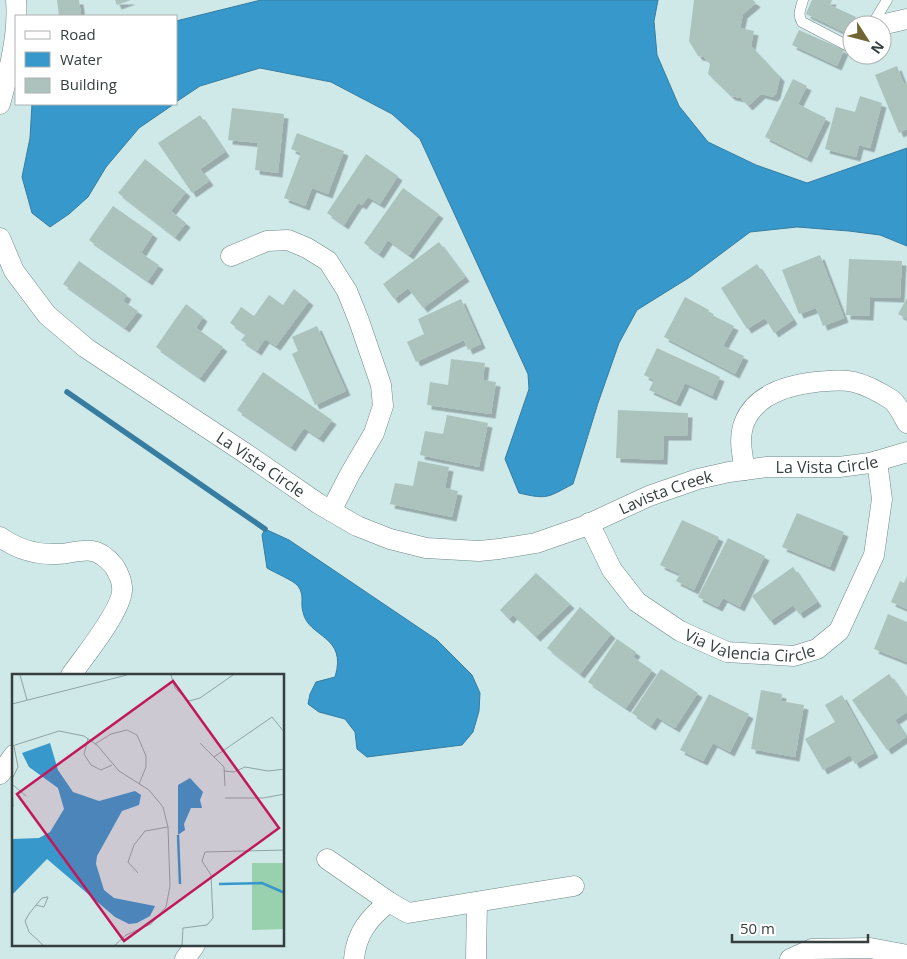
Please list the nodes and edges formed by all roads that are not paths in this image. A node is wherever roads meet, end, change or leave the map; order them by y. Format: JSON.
{"nodes":[{"id":1,"x":804,"y":0,"type":"edge"},
{"id":2,"x":886,"y":0,"type":"edge"},
{"id":3,"x":11,"y":2,"type":"edge"},
{"id":4,"x":878,"y":15,"type":"edge"},
{"id":5,"x":907,"y":19,"type":"edge"},
{"id":6,"x":892,"y":22,"type":"edge"},
{"id":7,"x":842,"y":43,"type":"edge"},
{"id":8,"x":0,"y":104,"type":"edge"},
{"id":9,"x":0,"y":238,"type":"edge"},
{"id":10,"x":231,"y":256,"type":"dead end"},
{"id":11,"x":907,"y":422,"type":"edge"},
{"id":12,"x":907,"y":452,"type":"edge"},
{"id":13,"x":878,"y":462,"type":"junction"},
{"id":14,"x":745,"y":470,"type":"junction"},
{"id":15,"x":331,"y":511,"type":"junction"},
{"id":16,"x":589,"y":523,"type":"junction"},
{"id":17,"x":0,"y":537,"type":"edge"},
{"id":18,"x":72,"y":674,"type":"edge"},
{"id":19,"x":12,"y":758,"type":"edge"},
{"id":20,"x":0,"y":774,"type":"edge"},
{"id":21,"x":327,"y":858,"type":"dead end"},
{"id":22,"x":574,"y":886,"type":"dead end"},
{"id":23,"x":390,"y":902,"type":"junction"},
{"id":24,"x":478,"y":902,"type":"junction"},
{"id":25,"x":194,"y":946,"type":"edge"},
{"id":26,"x":907,"y":956,"type":"edge"},
{"id":27,"x":185,"y":959,"type":"edge"},
{"id":28,"x":354,"y":959,"type":"edge"},
{"id":29,"x":476,"y":959,"type":"edge"},
{"id":30,"x":790,"y":959,"type":"edge"}],
"edges":[{"from":1,"to":7,"type":"lane"},
{"from":2,"to":4,"type":"lane"},
{"from":3,"to":8,"type":"street"},
{"from":5,"to":6,"type":"street"},
{"from":9,"to":15,"type":"street","name":"La Vista Circle"},
{"from":10,"to":15,"type":"street"},
{"from":11,"to":14,"type":"street"},
{"from":12,"to":13,"type":"street","name":"La Vista Circle"},
{"from":13,"to":14,"type":"street","name":"La Vista Circle"},
{"from":13,"to":16,"type":"street","name":"Via Valencia Circle"},
{"from":14,"to":16,"type":"street","name":"Lavista Creek"},
{"from":15,"to":16,"type":"street","name":"La Vista Circle"},
{"from":17,"to":18,"type":"street"},
{"from":19,"to":20,"type":"street"},
{"from":21,"to":23,"type":"street"},
{"from":22,"to":24,"type":"street"},
{"from":23,"to":24,"type":"street"},
{"from":23,"to":28,"type":"street"},
{"from":24,"to":29,"type":"street"},
{"from":25,"to":27,"type":"street"},
{"from":26,"to":30,"type":"street"}]}
